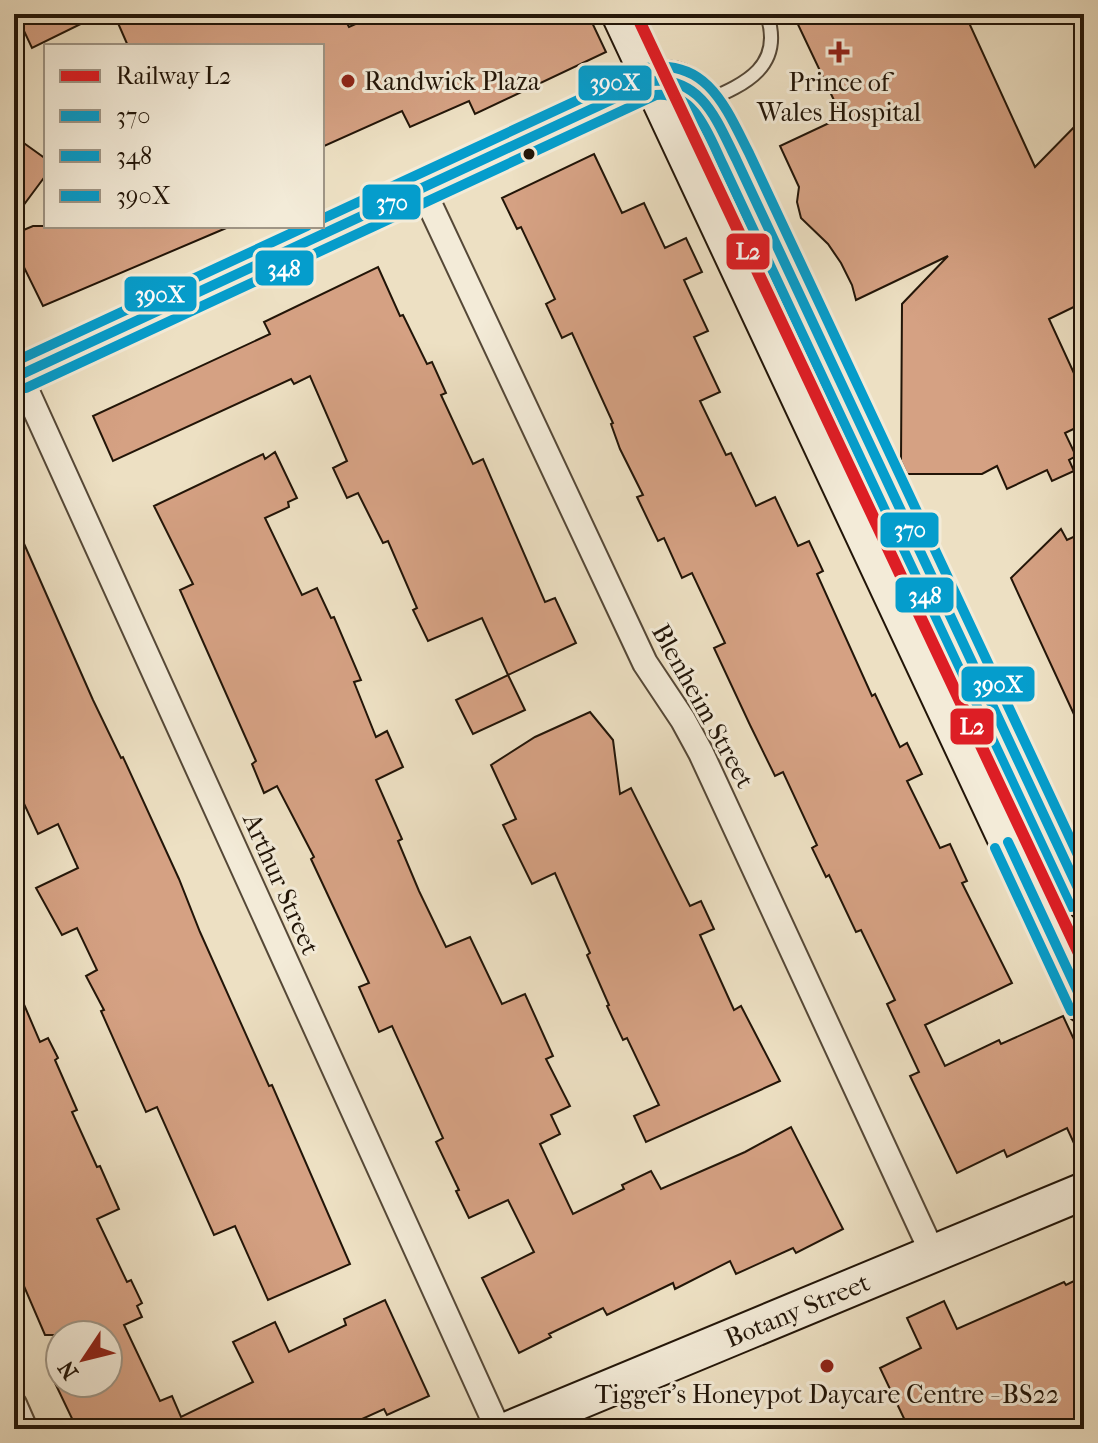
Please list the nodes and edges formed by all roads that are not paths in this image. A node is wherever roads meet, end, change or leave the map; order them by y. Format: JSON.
{"nodes":[{"id":1,"x":620,"y":14,"type":"edge"},
{"id":2,"x":767,"y":15,"type":"edge"},
{"id":3,"x":652,"y":81,"type":"junction"},
{"id":4,"x":704,"y":102,"type":"junction"},
{"id":5,"x":421,"y":186,"type":"junction"},
{"id":6,"x":17,"y":369,"type":"edge"},
{"id":7,"x":1084,"y":901,"type":"edge"},
{"id":8,"x":1084,"y":1005,"type":"edge"},
{"id":9,"x":1084,"y":1191,"type":"edge"},
{"id":10,"x":933,"y":1254,"type":"junction"},
{"id":11,"x":14,"y":1404,"type":"edge"},
{"id":12,"x":25,"y":1429,"type":"edge"},
{"id":13,"x":498,"y":1429,"type":"edge"},
{"id":14,"x":511,"y":1429,"type":"edge"}],
"edges":[{"from":1,"to":3,"type":"street"},
{"from":2,"to":4,"type":"lane"},
{"from":3,"to":4,"type":"street"},
{"from":3,"to":5,"type":"street"},
{"from":3,"to":8,"type":"street"},
{"from":4,"to":7,"type":"street"},
{"from":5,"to":6,"type":"street"},
{"from":5,"to":10,"type":"street","name":"Blenheim Street"},
{"from":6,"to":13,"type":"street","name":"Arthur Street"},
{"from":9,"to":10,"type":"street","name":"Botany Street"},
{"from":10,"to":14,"type":"street","name":"Botany Street"},
{"from":11,"to":12,"type":"street"}]}
